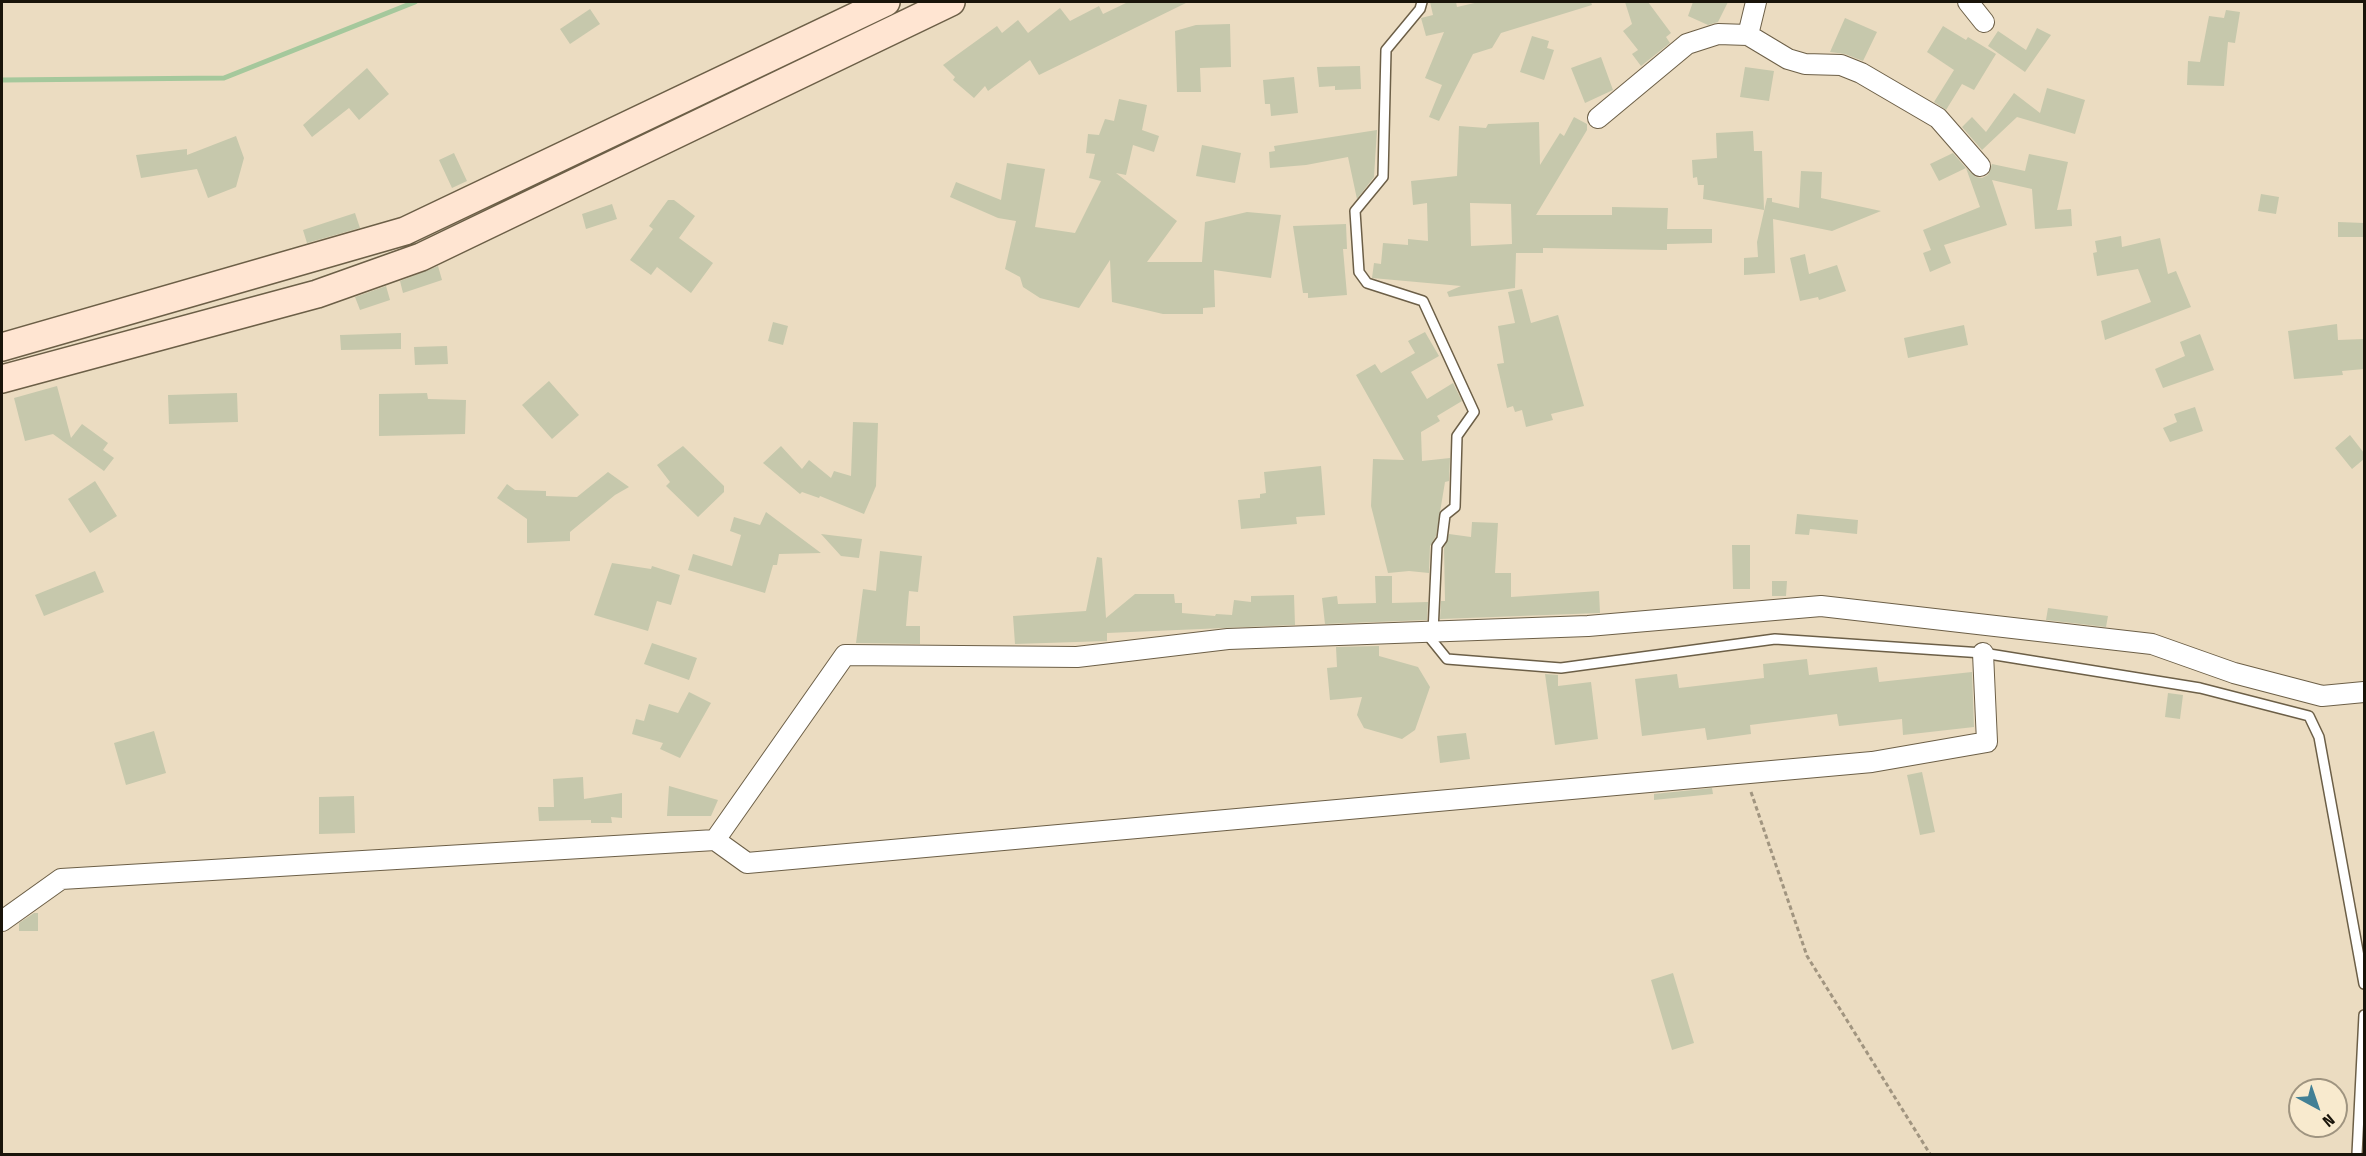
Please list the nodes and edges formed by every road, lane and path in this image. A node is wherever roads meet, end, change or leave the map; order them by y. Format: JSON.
{"nodes":[{"id":1,"x":886,"y":2,"type":"edge"},
{"id":2,"x":951,"y":2,"type":"edge"},
{"id":3,"x":1422,"y":2,"type":"edge"},
{"id":4,"x":1756,"y":2,"type":"edge"},
{"id":5,"x":1968,"y":2,"type":"edge"},
{"id":6,"x":1984,"y":22,"type":"dead end"},
{"id":7,"x":1748,"y":35,"type":"junction"},
{"id":8,"x":1598,"y":118,"type":"dead end"},
{"id":9,"x":1980,"y":166,"type":"dead end"},
{"id":10,"x":2,"y":347,"type":"edge"},
{"id":11,"x":2,"y":379,"type":"edge"},
{"id":12,"x":1430,"y":632,"type":"junction"},
{"id":13,"x":1983,"y":653,"type":"junction"},
{"id":14,"x":2364,"y":692,"type":"edge"},
{"id":15,"x":1744,"y":773,"type":"junction"},
{"id":16,"x":716,"y":840,"type":"junction"},
{"id":17,"x":2,"y":921,"type":"edge"},
{"id":18,"x":2364,"y":984,"type":"edge"},
{"id":19,"x":2364,"y":1015,"type":"edge"},
{"id":20,"x":1930,"y":1155,"type":"edge"},
{"id":21,"x":2357,"y":1155,"type":"edge"}],
"edges":[{"from":1,"to":10,"type":"main road"},
{"from":2,"to":11,"type":"main road"},
{"from":3,"to":12,"type":"lane"},
{"from":4,"to":7,"type":"street"},
{"from":5,"to":6,"type":"street"},
{"from":7,"to":8,"type":"street"},
{"from":7,"to":9,"type":"street"},
{"from":12,"to":13,"type":"lane"},
{"from":12,"to":14,"type":"street"},
{"from":12,"to":16,"type":"street"},
{"from":13,"to":15,"type":"street"},
{"from":13,"to":18,"type":"lane"},
{"from":15,"to":16,"type":"street"},
{"from":15,"to":20,"type":"path"},
{"from":16,"to":17,"type":"street"},
{"from":19,"to":21,"type":"lane"}]}
